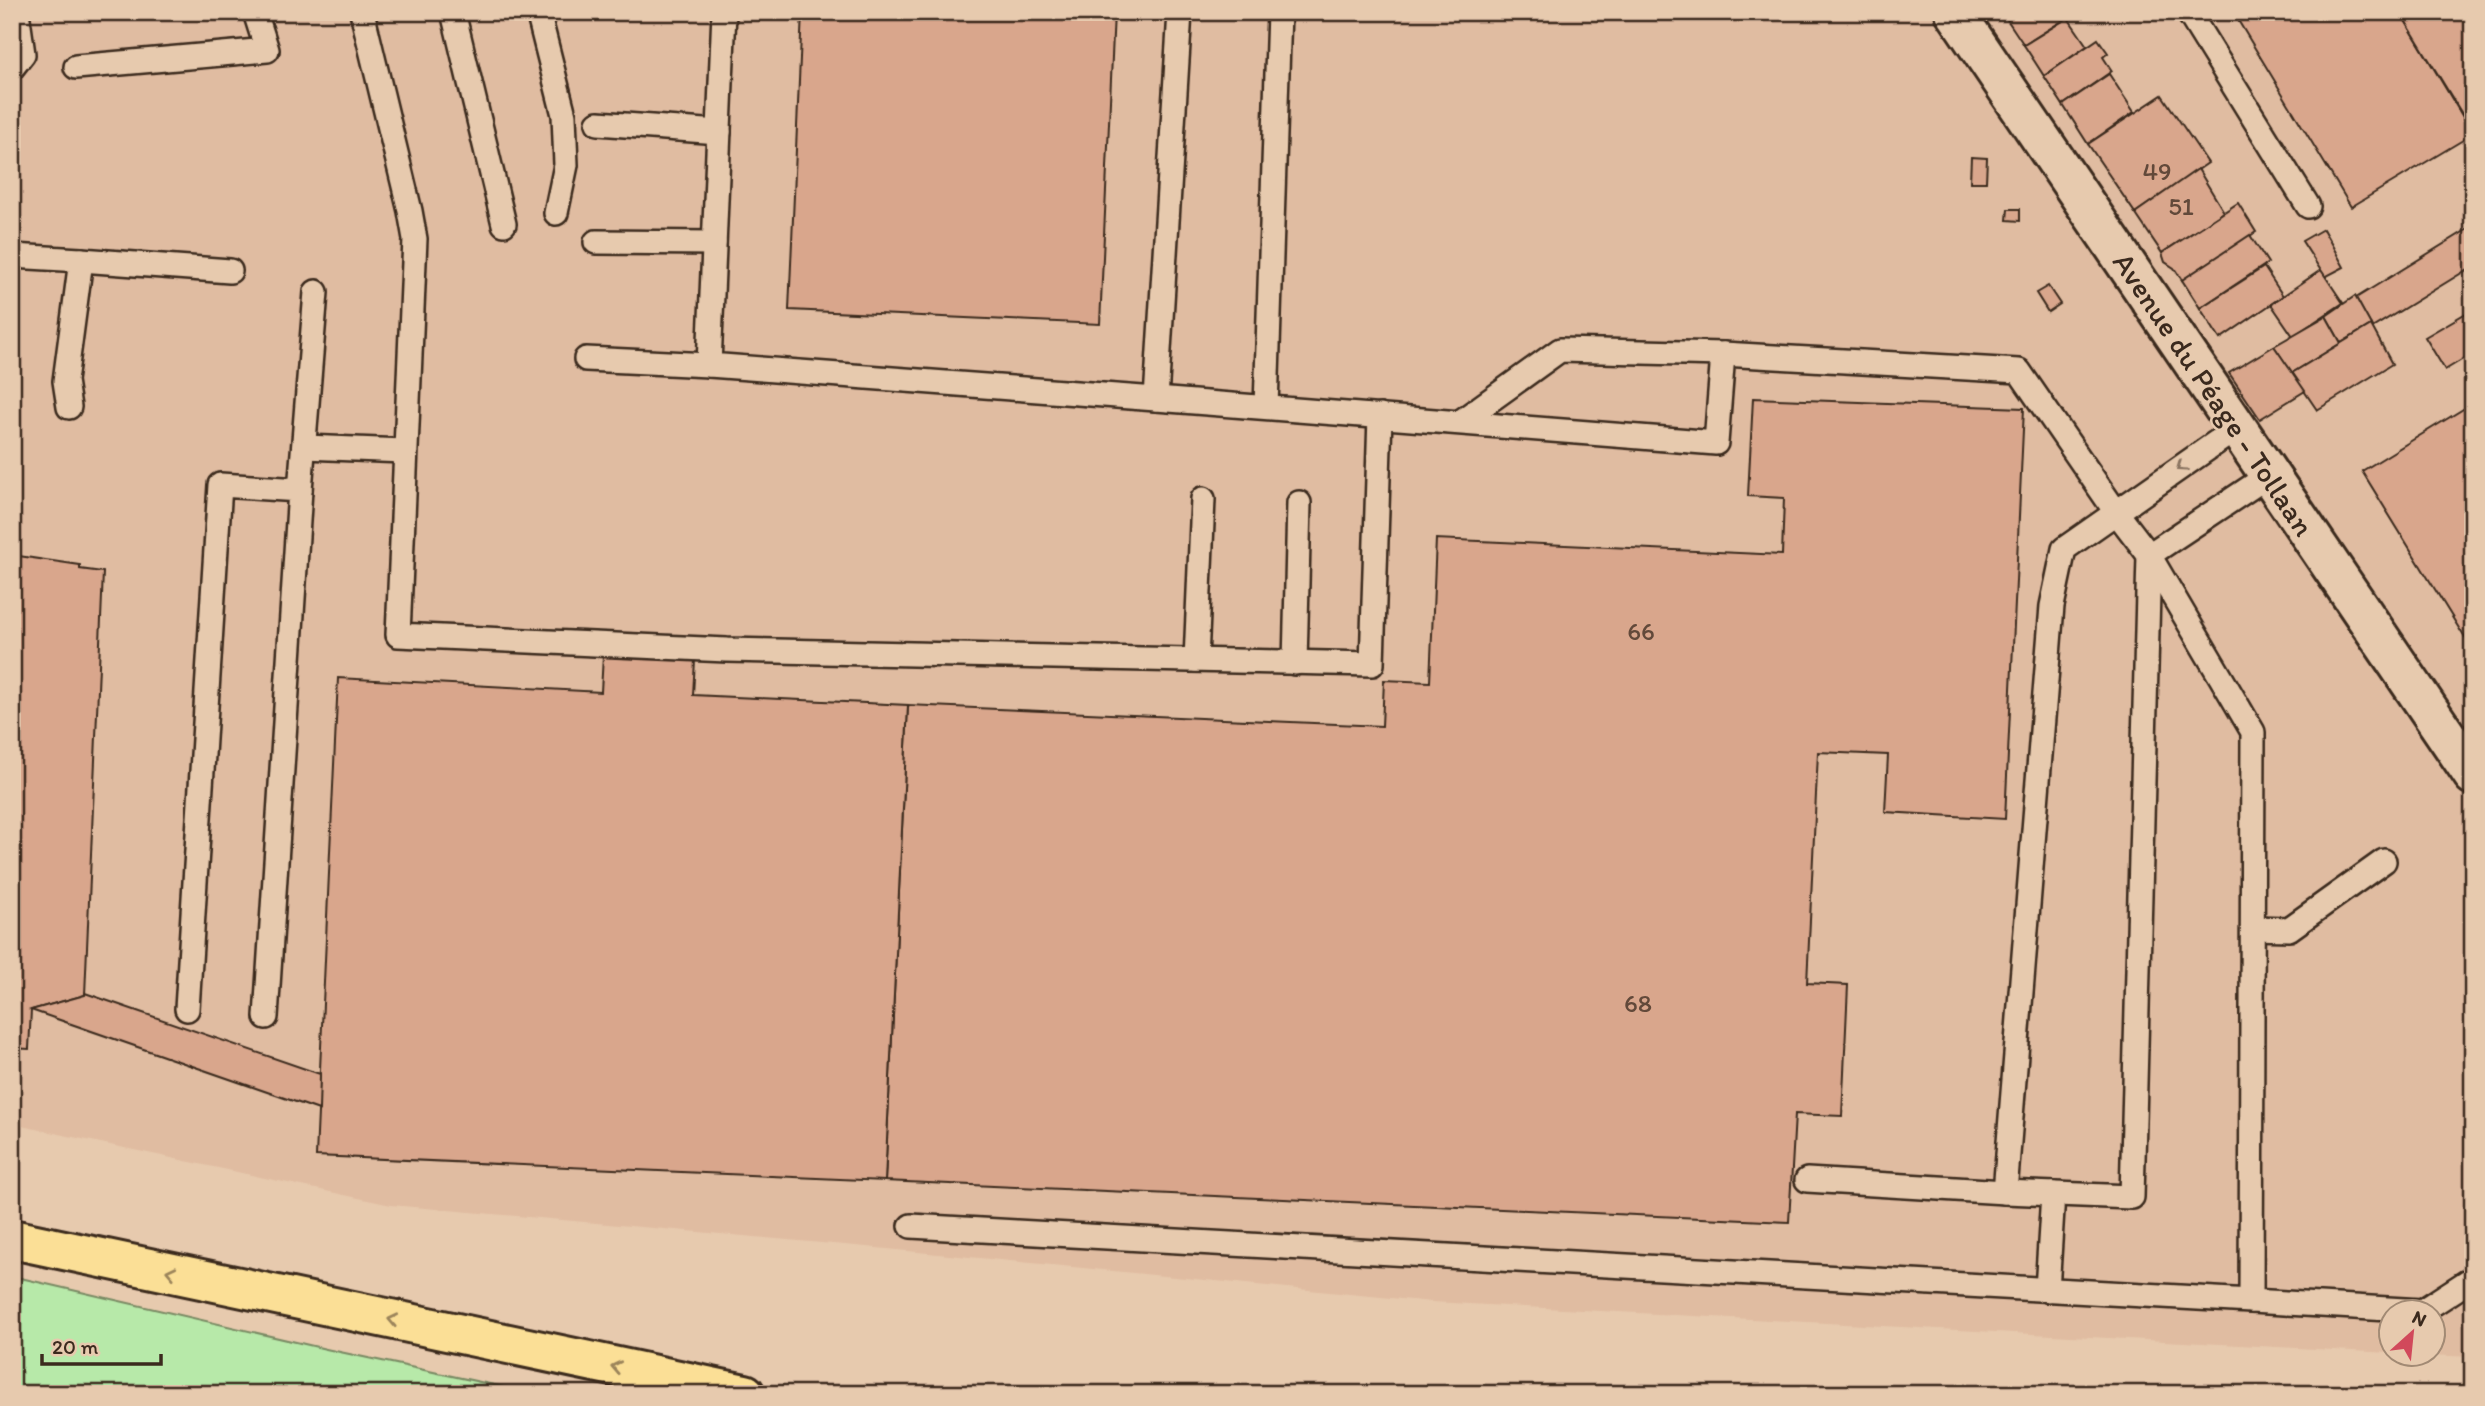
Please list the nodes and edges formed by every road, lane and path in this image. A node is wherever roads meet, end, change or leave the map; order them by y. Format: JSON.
{"nodes":[{"id":1,"x":17,"y":12,"type":"edge"},
{"id":2,"x":256,"y":12,"type":"edge"},
{"id":3,"x":362,"y":12,"type":"edge"},
{"id":4,"x":453,"y":12,"type":"edge"},
{"id":5,"x":538,"y":12,"type":"edge"},
{"id":6,"x":724,"y":12,"type":"edge"},
{"id":7,"x":1180,"y":12,"type":"edge"},
{"id":8,"x":1279,"y":12,"type":"edge"},
{"id":9,"x":1955,"y":12,"type":"edge"},
{"id":10,"x":2188,"y":12,"type":"edge"},
{"id":11,"x":76,"y":67,"type":"dead end"},
{"id":12,"x":12,"y":68,"type":"edge"},
{"id":13,"x":598,"y":123,"type":"dead end"},
{"id":14,"x":719,"y":132,"type":"junction"},
{"id":15,"x":2308,"y":206,"type":"dead end"},
{"id":16,"x":556,"y":213,"type":"dead end"},
{"id":17,"x":504,"y":224,"type":"dead end"},
{"id":18,"x":596,"y":242,"type":"dead end"},
{"id":19,"x":714,"y":243,"type":"junction"},
{"id":20,"x":12,"y":256,"type":"edge"},
{"id":21,"x":81,"y":260,"type":"junction"},
{"id":22,"x":230,"y":271,"type":"dead end"},
{"id":23,"x":316,"y":292,"type":"dead end"},
{"id":24,"x":1723,"y":354,"type":"junction"},
{"id":25,"x":586,"y":359,"type":"dead end"},
{"id":26,"x":709,"y":365,"type":"junction"},
{"id":27,"x":1156,"y":399,"type":"junction"},
{"id":28,"x":69,"y":407,"type":"dead end"},
{"id":29,"x":1266,"y":407,"type":"junction"},
{"id":30,"x":1380,"y":415,"type":"junction"},
{"id":31,"x":1460,"y":422,"type":"junction"},
{"id":32,"x":2237,"y":428,"type":"junction"},
{"id":33,"x":305,"y":447,"type":"junction"},
{"id":34,"x":404,"y":451,"type":"junction"},
{"id":35,"x":2269,"y":475,"type":"junction"},
{"id":36,"x":300,"y":490,"type":"junction"},
{"id":37,"x":1203,"y":499,"type":"dead end"},
{"id":38,"x":1298,"y":503,"type":"dead end"},
{"id":39,"x":2116,"y":513,"type":"junction"},
{"id":40,"x":2149,"y":555,"type":"junction"},
{"id":41,"x":1196,"y":660,"type":"junction"},
{"id":42,"x":1295,"y":663,"type":"junction"},
{"id":43,"x":2473,"y":775,"type":"edge"},
{"id":44,"x":2384,"y":861,"type":"dead end"},
{"id":45,"x":2253,"y":928,"type":"junction"},
{"id":46,"x":187,"y":1009,"type":"dead end"},
{"id":47,"x":267,"y":1017,"type":"dead end"},
{"id":48,"x":1807,"y":1181,"type":"dead end"},
{"id":49,"x":2005,"y":1192,"type":"junction"},
{"id":50,"x":2053,"y":1194,"type":"junction"},
{"id":51,"x":911,"y":1226,"type":"dead end"},
{"id":52,"x":12,"y":1238,"type":"edge"},
{"id":53,"x":2473,"y":1278,"type":"edge"},
{"id":54,"x":2047,"y":1290,"type":"junction"},
{"id":55,"x":2251,"y":1301,"type":"junction"},
{"id":56,"x":745,"y":1394,"type":"edge"}],
"edges":[{"from":1,"to":12,"type":"lane"},
{"from":2,"to":11,"type":"lane"},
{"from":3,"to":34,"type":"lane"},
{"from":4,"to":17,"type":"lane"},
{"from":5,"to":16,"type":"lane"},
{"from":6,"to":14,"type":"lane"},
{"from":7,"to":27,"type":"lane"},
{"from":8,"to":29,"type":"lane"},
{"from":9,"to":32,"type":"street","name":"Avenue du Péage - Tollaan"},
{"from":10,"to":15,"type":"lane"},
{"from":13,"to":14,"type":"lane"},
{"from":14,"to":19,"type":"lane"},
{"from":18,"to":19,"type":"lane"},
{"from":19,"to":26,"type":"lane"},
{"from":20,"to":21,"type":"lane"},
{"from":21,"to":22,"type":"lane"},
{"from":21,"to":28,"type":"lane"},
{"from":23,"to":33,"type":"lane"},
{"from":24,"to":31,"type":"lane"},
{"from":24,"to":31,"type":"lane"},
{"from":24,"to":39,"type":"lane"},
{"from":25,"to":26,"type":"lane"},
{"from":26,"to":27,"type":"lane"},
{"from":27,"to":29,"type":"lane"},
{"from":29,"to":30,"type":"lane"},
{"from":30,"to":31,"type":"lane"},
{"from":30,"to":42,"type":"lane"},
{"from":32,"to":35,"type":"street","name":"Avenue du Péage - Tollaan"},
{"from":32,"to":39,"type":"lane","one_way":true},
{"from":33,"to":34,"type":"lane"},
{"from":33,"to":36,"type":"lane"},
{"from":34,"to":41,"type":"lane"},
{"from":35,"to":40,"type":"lane"},
{"from":35,"to":43,"type":"street","name":"Avenue du Péage - Tollaan"},
{"from":36,"to":46,"type":"lane"},
{"from":36,"to":47,"type":"lane"},
{"from":37,"to":41,"type":"lane"},
{"from":38,"to":42,"type":"lane"},
{"from":39,"to":40,"type":"lane"},
{"from":39,"to":49,"type":"lane"},
{"from":40,"to":45,"type":"lane"},
{"from":40,"to":50,"type":"lane"},
{"from":41,"to":42,"type":"lane"},
{"from":44,"to":45,"type":"lane"},
{"from":45,"to":55,"type":"lane"},
{"from":48,"to":49,"type":"lane"},
{"from":49,"to":50,"type":"lane"},
{"from":50,"to":54,"type":"lane"},
{"from":51,"to":54,"type":"lane"},
{"from":56,"to":52,"type":"highway","one_way":true},
{"from":53,"to":55,"type":"lane"},
{"from":54,"to":55,"type":"lane"}]}
